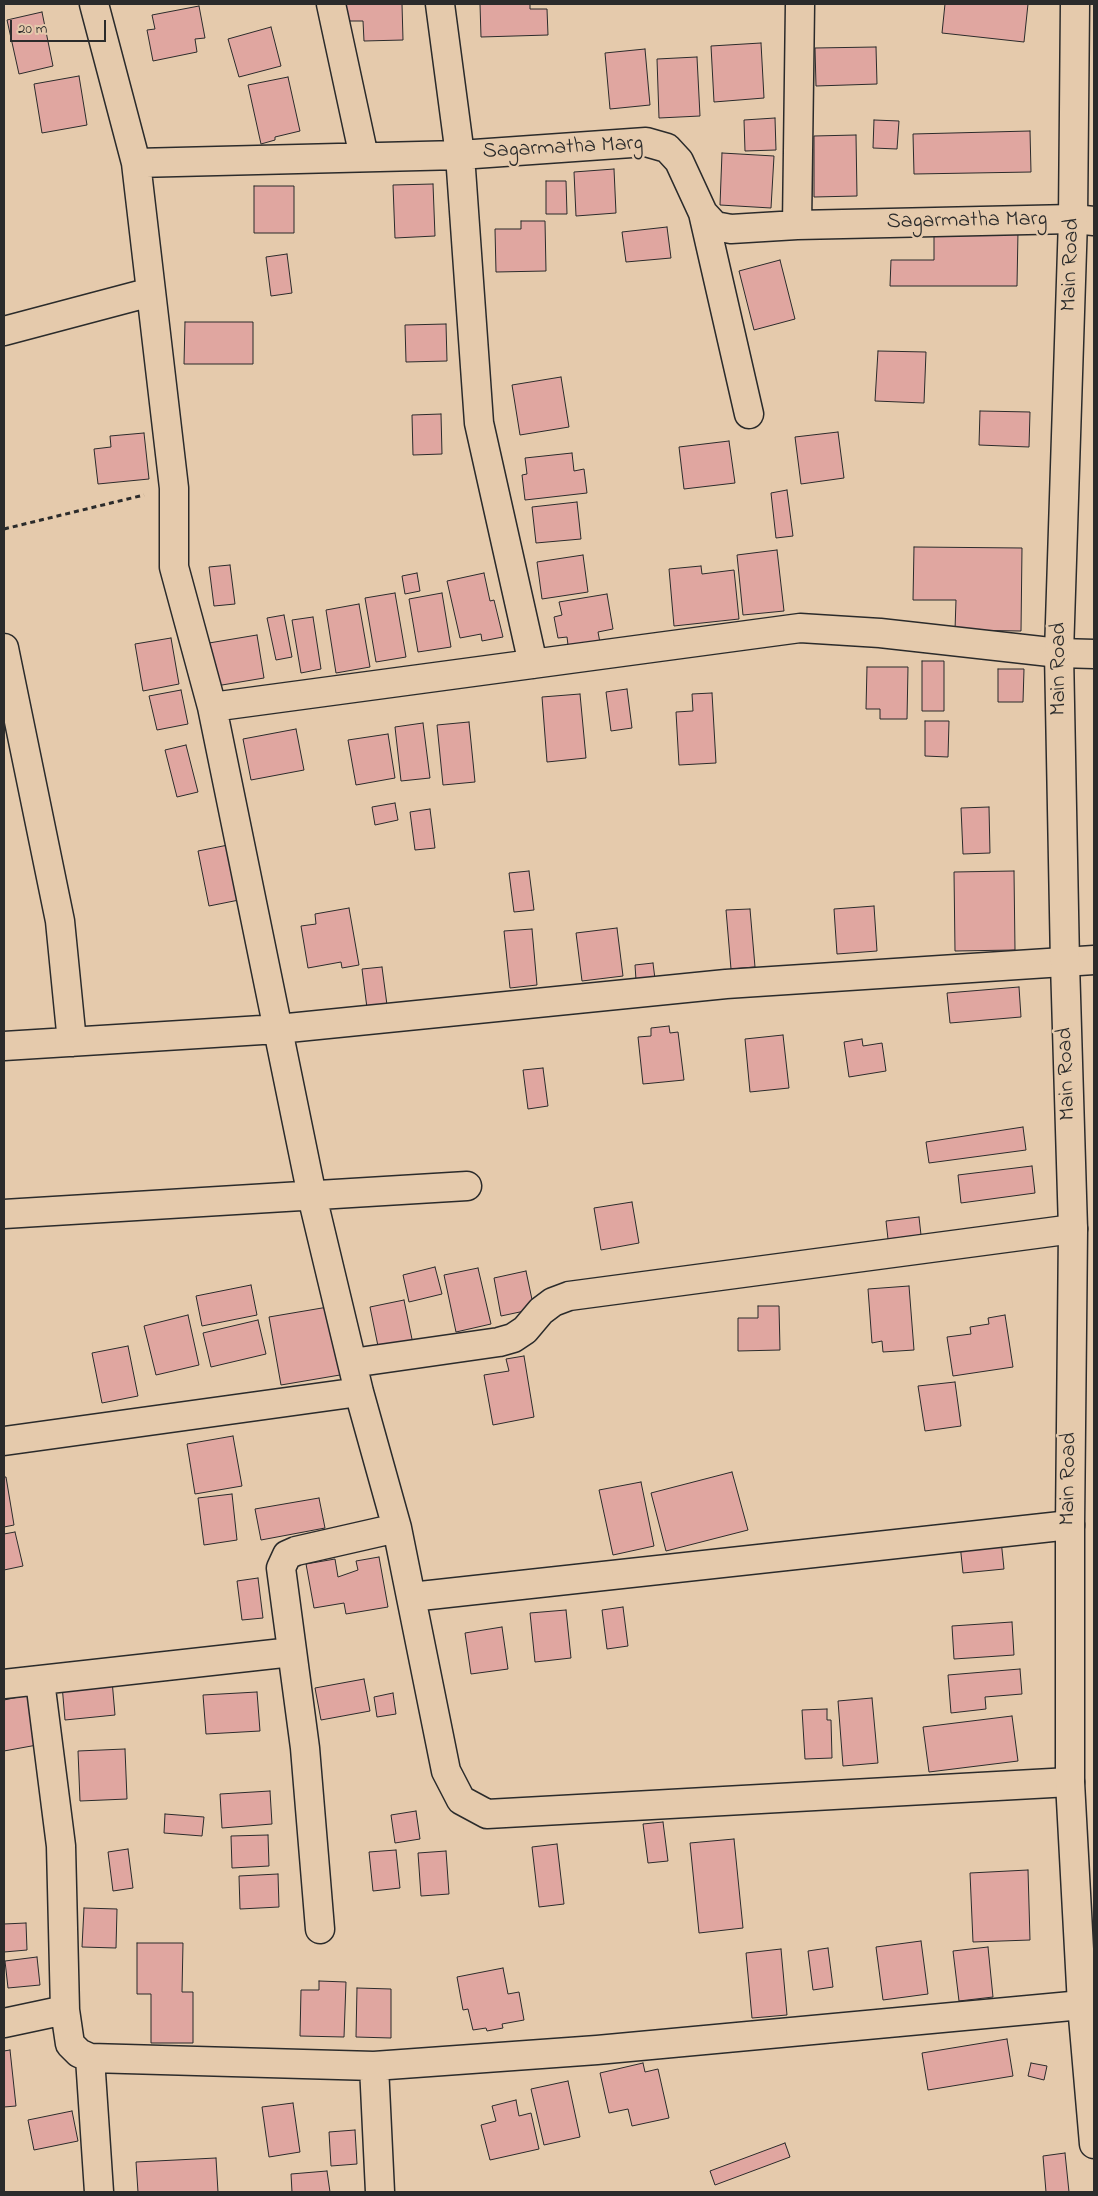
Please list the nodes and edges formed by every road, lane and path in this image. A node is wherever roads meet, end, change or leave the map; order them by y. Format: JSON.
{"nodes":[{"id":1,"x":94,"y":4,"type":"edge"},
{"id":2,"x":331,"y":4,"type":"edge"},
{"id":3,"x":440,"y":4,"type":"edge"},
{"id":4,"x":800,"y":4,"type":"edge"},
{"id":5,"x":1075,"y":4,"type":"edge"},
{"id":6,"x":460,"y":156,"type":"junction"},
{"id":7,"x":364,"y":157,"type":"junction"},
{"id":8,"x":136,"y":163,"type":"junction"},
{"id":9,"x":703,"y":213,"type":"junction"},
{"id":10,"x":1084,"y":220,"type":"edge"},
{"id":11,"x":797,"y":225,"type":"junction"},
{"id":12,"x":151,"y":292,"type":"junction"},
{"id":13,"x":4,"y":331,"type":"edge"},
{"id":14,"x":750,"y":414,"type":"dead end"},
{"id":15,"x":174,"y":488,"type":"junction"},
{"id":16,"x":4,"y":529,"type":"edge"},
{"id":17,"x":4,"y":648,"type":"edge"},
{"id":18,"x":1059,"y":653,"type":"junction"},
{"id":19,"x":1094,"y":654,"type":"edge"},
{"id":20,"x":533,"y":664,"type":"junction"},
{"id":21,"x":212,"y":707,"type":"junction"},
{"id":22,"x":1094,"y":960,"type":"edge"},
{"id":23,"x":1065,"y":963,"type":"junction"},
{"id":24,"x":278,"y":1029,"type":"junction"},
{"id":25,"x":72,"y":1042,"type":"junction"},
{"id":26,"x":4,"y":1046,"type":"edge"},
{"id":27,"x":467,"y":1186,"type":"dead end"},
{"id":28,"x":312,"y":1196,"type":"junction"},
{"id":29,"x":4,"y":1214,"type":"edge"},
{"id":30,"x":1074,"y":1229,"type":"junction"},
{"id":31,"x":352,"y":1363,"type":"junction"},
{"id":32,"x":359,"y":1392,"type":"junction"},
{"id":33,"x":4,"y":1440,"type":"edge"},
{"id":34,"x":1070,"y":1525,"type":"junction"},
{"id":35,"x":396,"y":1528,"type":"junction"},
{"id":36,"x":410,"y":1597,"type":"junction"},
{"id":37,"x":292,"y":1652,"type":"junction"},
{"id":38,"x":40,"y":1681,"type":"junction"},
{"id":39,"x":4,"y":1684,"type":"edge"},
{"id":40,"x":1070,"y":1782,"type":"junction"},
{"id":41,"x":320,"y":1929,"type":"dead end"},
{"id":42,"x":1082,"y":2005,"type":"junction"},
{"id":43,"x":65,"y":2010,"type":"junction"},
{"id":44,"x":4,"y":2023,"type":"edge"},
{"id":45,"x":90,"y":2058,"type":"junction"},
{"id":46,"x":374,"y":2066,"type":"junction"},
{"id":47,"x":1091,"y":2089,"type":"edge"},
{"id":48,"x":1094,"y":2144,"type":"edge"},
{"id":49,"x":99,"y":2192,"type":"edge"},
{"id":50,"x":380,"y":2192,"type":"edge"}],
"edges":[{"from":1,"to":8,"type":"street"},
{"from":2,"to":7,"type":"street"},
{"from":3,"to":6,"type":"street"},
{"from":4,"to":11,"type":"street"},
{"from":5,"to":10,"type":"street","name":"Main Road"},
{"from":6,"to":7,"type":"street","name":"Sagarmatha Marg"},
{"from":6,"to":9,"type":"street","name":"Sagarmatha Marg"},
{"from":6,"to":20,"type":"street"},
{"from":7,"to":8,"type":"street","name":"Sagarmatha Marg"},
{"from":8,"to":12,"type":"street"},
{"from":9,"to":11,"type":"street","name":"Sagarmatha Marg"},
{"from":9,"to":14,"type":"street"},
{"from":10,"to":11,"type":"street","name":"Sagarmatha Marg"},
{"from":10,"to":18,"type":"street","name":"Main Road"},
{"from":12,"to":13,"type":"street"},
{"from":12,"to":15,"type":"street"},
{"from":15,"to":16,"type":"path"},
{"from":15,"to":21,"type":"street"},
{"from":17,"to":25,"type":"street"},
{"from":18,"to":19,"type":"street"},
{"from":18,"to":20,"type":"street"},
{"from":18,"to":23,"type":"street","name":"Main Road"},
{"from":20,"to":21,"type":"street"},
{"from":21,"to":24,"type":"street"},
{"from":22,"to":23,"type":"street"},
{"from":23,"to":24,"type":"street"},
{"from":23,"to":30,"type":"street","name":"Main Road"},
{"from":24,"to":25,"type":"street"},
{"from":24,"to":28,"type":"street"},
{"from":25,"to":26,"type":"street"},
{"from":27,"to":28,"type":"street"},
{"from":28,"to":29,"type":"street"},
{"from":28,"to":31,"type":"street"},
{"from":30,"to":31,"type":"street"},
{"from":30,"to":34,"type":"street","name":"Main Road"},
{"from":31,"to":32,"type":"street"},
{"from":32,"to":33,"type":"street"},
{"from":32,"to":35,"type":"street"},
{"from":34,"to":36,"type":"street"},
{"from":34,"to":40,"type":"street","name":"Main Road"},
{"from":35,"to":36,"type":"street"},
{"from":35,"to":37,"type":"street"},
{"from":36,"to":40,"type":"street"},
{"from":37,"to":38,"type":"street"},
{"from":37,"to":41,"type":"street"},
{"from":38,"to":39,"type":"street"},
{"from":38,"to":43,"type":"street"},
{"from":40,"to":42,"type":"street","name":"Main Road"},
{"from":42,"to":46,"type":"street"},
{"from":42,"to":47,"type":"street","name":"Main Road"},
{"from":43,"to":44,"type":"street"},
{"from":43,"to":45,"type":"street"},
{"from":45,"to":46,"type":"street"},
{"from":45,"to":49,"type":"street"},
{"from":46,"to":50,"type":"street"},
{"from":47,"to":48,"type":"street","name":"Main Road"}]}
